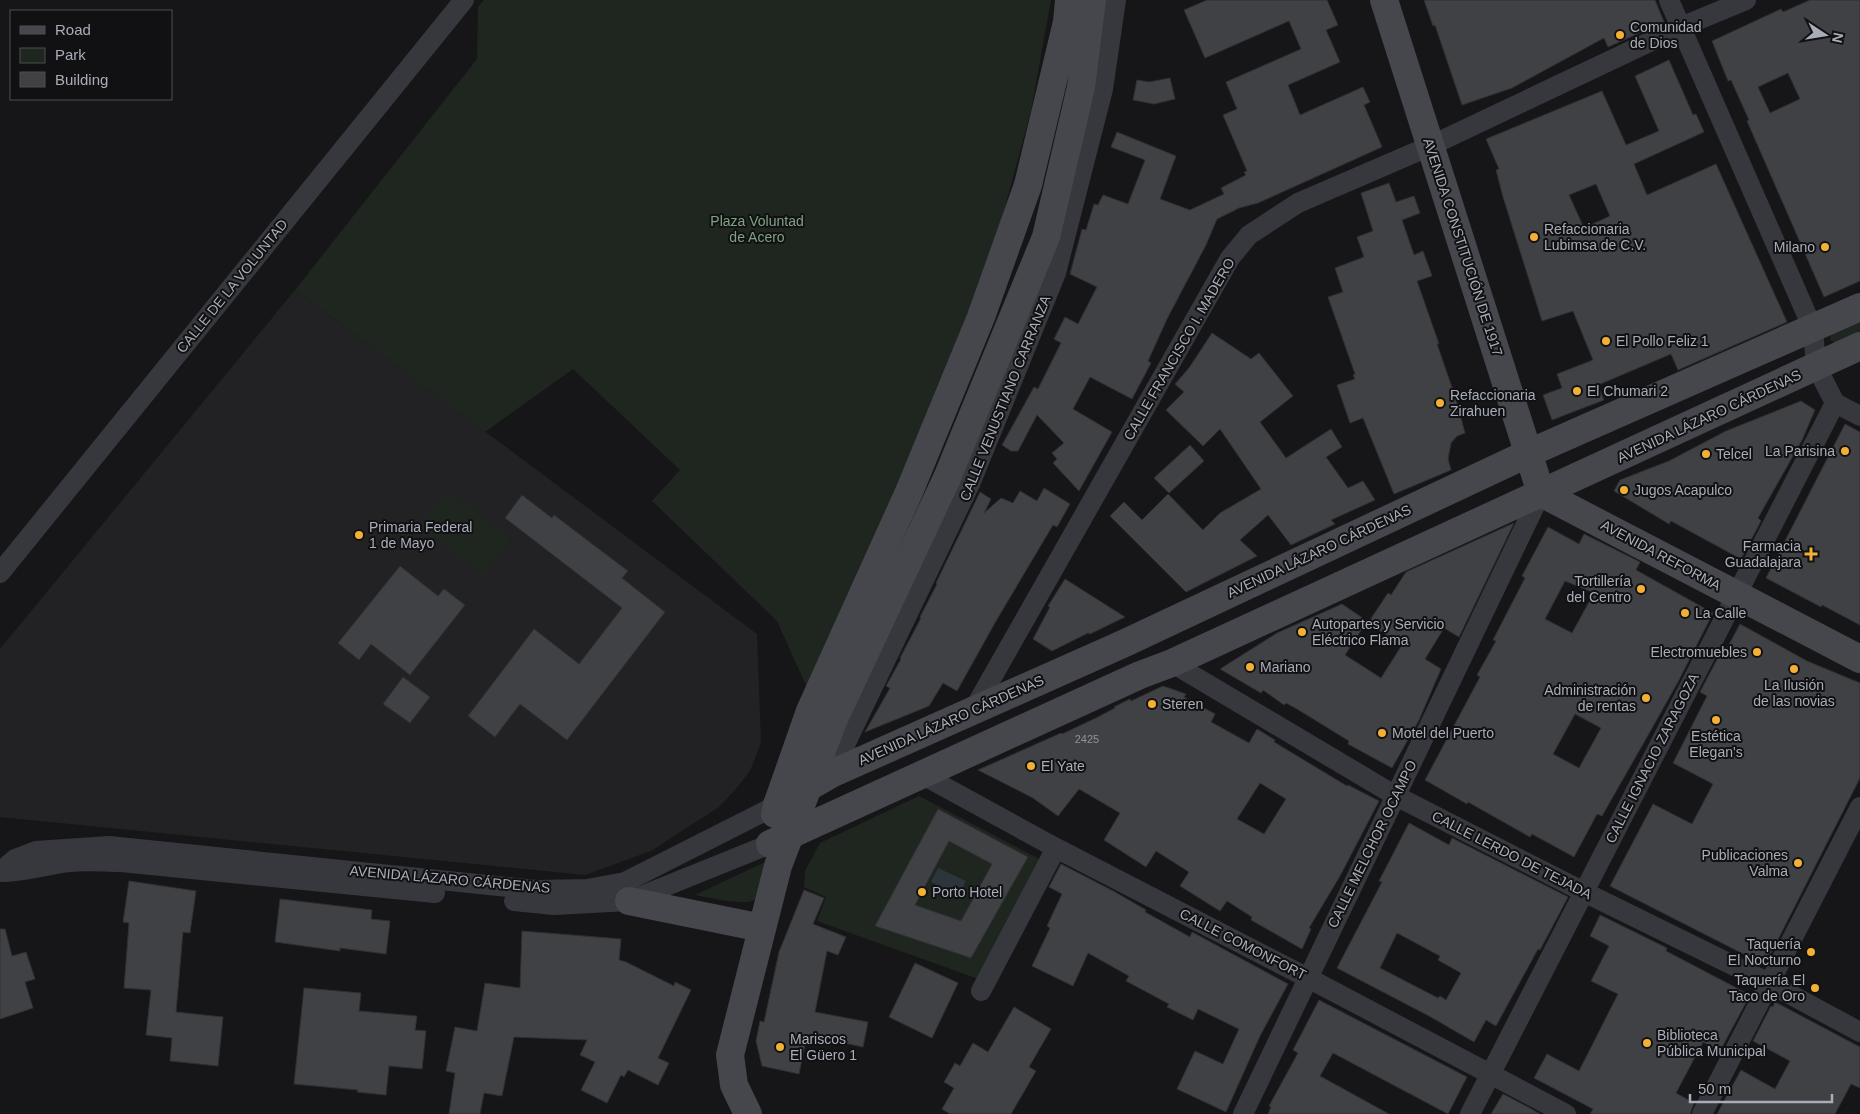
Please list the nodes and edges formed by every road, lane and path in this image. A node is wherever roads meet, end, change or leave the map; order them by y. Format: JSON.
{"nodes":[{"id":1,"x":464,"y":0,"type":"edge"},
{"id":2,"x":1069,"y":0,"type":"edge"},
{"id":3,"x":1092,"y":0,"type":"edge"},
{"id":4,"x":1116,"y":0,"type":"edge"},
{"id":5,"x":1384,"y":0,"type":"edge"},
{"id":6,"x":1669,"y":0,"type":"edge"},
{"id":7,"x":1746,"y":0,"type":"edge"},
{"id":8,"x":1681,"y":27,"type":"junction"},
{"id":9,"x":1430,"y":146,"type":"junction"},
{"id":10,"x":1860,"y":307,"type":"edge"},
{"id":11,"x":1813,"y":329,"type":"junction"},
{"id":12,"x":1860,"y":346,"type":"edge"},
{"id":13,"x":1816,"y":366,"type":"junction"},
{"id":14,"x":1835,"y":403,"type":"junction"},
{"id":15,"x":1860,"y":416,"type":"edge"},
{"id":16,"x":1528,"y":453,"type":"junction"},
{"id":17,"x":1541,"y":493,"type":"junction"},
{"id":18,"x":0,"y":573,"type":"edge"},
{"id":19,"x":1736,"y":595,"type":"junction"},
{"id":20,"x":1125,"y":643,"type":"junction"},
{"id":21,"x":1860,"y":659,"type":"edge"},
{"id":22,"x":1172,"y":662,"type":"junction"},
{"id":23,"x":1140,"y":675,"type":"junction"},
{"id":24,"x":974,"y":709,"type":"junction"},
{"id":25,"x":831,"y":774,"type":"junction"},
{"id":26,"x":921,"y":774,"type":"junction"},
{"id":27,"x":808,"y":788,"type":"junction"},
{"id":28,"x":1396,"y":796,"type":"junction"},
{"id":29,"x":776,"y":805,"type":"junction"},
{"id":30,"x":1860,"y":807,"type":"edge"},
{"id":31,"x":1056,"y":848,"type":"junction"},
{"id":32,"x":779,"y":849,"type":"junction"},
{"id":33,"x":7,"y":866,"type":"edge"},
{"id":34,"x":1584,"y":892,"type":"junction"},
{"id":35,"x":629,"y":901,"type":"junction"},
{"id":36,"x":762,"y":928,"type":"junction"},
{"id":37,"x":1308,"y":978,"type":"junction"},
{"id":38,"x":1769,"y":983,"type":"junction"},
{"id":39,"x":981,"y":991,"type":"dead end"},
{"id":40,"x":1860,"y":1032,"type":"edge"},
{"id":41,"x":1490,"y":1074,"type":"junction"},
{"id":42,"x":748,"y":1114,"type":"edge"},
{"id":43,"x":1243,"y":1114,"type":"edge"},
{"id":44,"x":1470,"y":1114,"type":"edge"},
{"id":45,"x":1566,"y":1114,"type":"edge"},
{"id":46,"x":1702,"y":1114,"type":"edge"}],
"edges":[{"from":1,"to":18,"type":"street","name":"CALLE DE LA VOLUNTAD"},
{"from":2,"to":29,"type":"main road"},
{"from":3,"to":27,"type":"main road"},
{"from":4,"to":25,"type":"street","name":"CALLE VENUSTIANO CARRANZA"},
{"from":5,"to":9,"type":"main road","name":"AVENIDA CONSTITUCIÓN DE 1917"},
{"from":6,"to":8,"type":"street"},
{"from":7,"to":8,"type":"street","name":"CALLE FRANCISCO I. MADERO"},
{"from":8,"to":9,"type":"street","name":"CALLE FRANCISCO I. MADERO"},
{"from":8,"to":11,"type":"street"},
{"from":9,"to":16,"type":"main road","name":"AVENIDA CONSTITUCIÓN DE 1917"},
{"from":9,"to":24,"type":"street","name":"CALLE FRANCISCO I. MADERO"},
{"from":10,"to":11,"type":"main road","name":"AVENIDA LÁZARO CÁRDENAS"},
{"from":11,"to":13,"type":"street"},
{"from":11,"to":16,"type":"main road","name":"AVENIDA LÁZARO CÁRDENAS"},
{"from":12,"to":13,"type":"main road","name":"AVENIDA LÁZARO CÁRDENAS"},
{"from":13,"to":14,"type":"street"},
{"from":13,"to":17,"type":"main road","name":"AVENIDA LÁZARO CÁRDENAS"},
{"from":14,"to":15,"type":"street"},
{"from":14,"to":19,"type":"street","name":"CALLE IGNACIO ZARAGOZA"},
{"from":16,"to":17,"type":"main road","name":"AVENIDA CONSTITUCIÓN DE 1917"},
{"from":16,"to":20,"type":"main road","name":"AVENIDA LÁZARO CÁRDENAS"},
{"from":17,"to":19,"type":"main road","name":"AVENIDA REFORMA"},
{"from":17,"to":22,"type":"main road","name":"AVENIDA LÁZARO CÁRDENAS"},
{"from":17,"to":28,"type":"street","name":"CALLE MELCHOR OCAMPO"},
{"from":19,"to":21,"type":"main road","name":"AVENIDA REFORMA"},
{"from":19,"to":34,"type":"street","name":"CALLE IGNACIO ZARAGOZA"},
{"from":20,"to":23,"type":"main road"},
{"from":20,"to":24,"type":"main road","name":"AVENIDA LÁZARO CÁRDENAS"},
{"from":22,"to":23,"type":"main road","name":"AVENIDA LÁZARO CÁRDENAS"},
{"from":22,"to":28,"type":"street","name":"CALLE LERDO DE TEJADA"},
{"from":23,"to":26,"type":"main road","name":"AVENIDA LÁZARO CÁRDENAS"},
{"from":24,"to":25,"type":"main road","name":"AVENIDA LÁZARO CÁRDENAS"},
{"from":25,"to":27,"type":"main road","name":"AVENIDA LÁZARO CÁRDENAS"},
{"from":26,"to":31,"type":"street","name":"CALLE COMONFORT"},
{"from":26,"to":32,"type":"main road","name":"AVENIDA LÁZARO CÁRDENAS"},
{"from":27,"to":29,"type":"main road","name":"AVENIDA LÁZARO CÁRDENAS"},
{"from":27,"to":32,"type":"main road"},
{"from":28,"to":34,"type":"street","name":"CALLE LERDO DE TEJADA"},
{"from":28,"to":37,"type":"street","name":"CALLE MELCHOR OCAMPO"},
{"from":29,"to":32,"type":"main road"},
{"from":29,"to":33,"type":"street","name":"AVENIDA LÁZARO CÁRDENAS"},
{"from":30,"to":38,"type":"street"},
{"from":31,"to":37,"type":"street","name":"CALLE COMONFORT"},
{"from":31,"to":39,"type":"street"},
{"from":32,"to":35,"type":"street","name":"AVENIDA LÁZARO CÁRDENAS"},
{"from":32,"to":36,"type":"main road"},
{"from":33,"to":35,"type":"street","name":"AVENIDA LÁZARO CÁRDENAS"},
{"from":34,"to":38,"type":"street","name":"CALLE LERDO DE TEJADA"},
{"from":34,"to":41,"type":"street","name":"CALLE IGNACIO ZARAGOZA"},
{"from":35,"to":36,"type":"main road"},
{"from":36,"to":42,"type":"main road"},
{"from":37,"to":41,"type":"street","name":"CALLE COMONFORT"},
{"from":37,"to":43,"type":"street","name":"CALLE MELCHOR OCAMPO"},
{"from":38,"to":40,"type":"street","name":"CALLE LERDO DE TEJADA"},
{"from":38,"to":46,"type":"street"},
{"from":41,"to":44,"type":"street","name":"CALLE IGNACIO ZARAGOZA"},
{"from":41,"to":45,"type":"street","name":"CALLE COMONFORT"}]}
